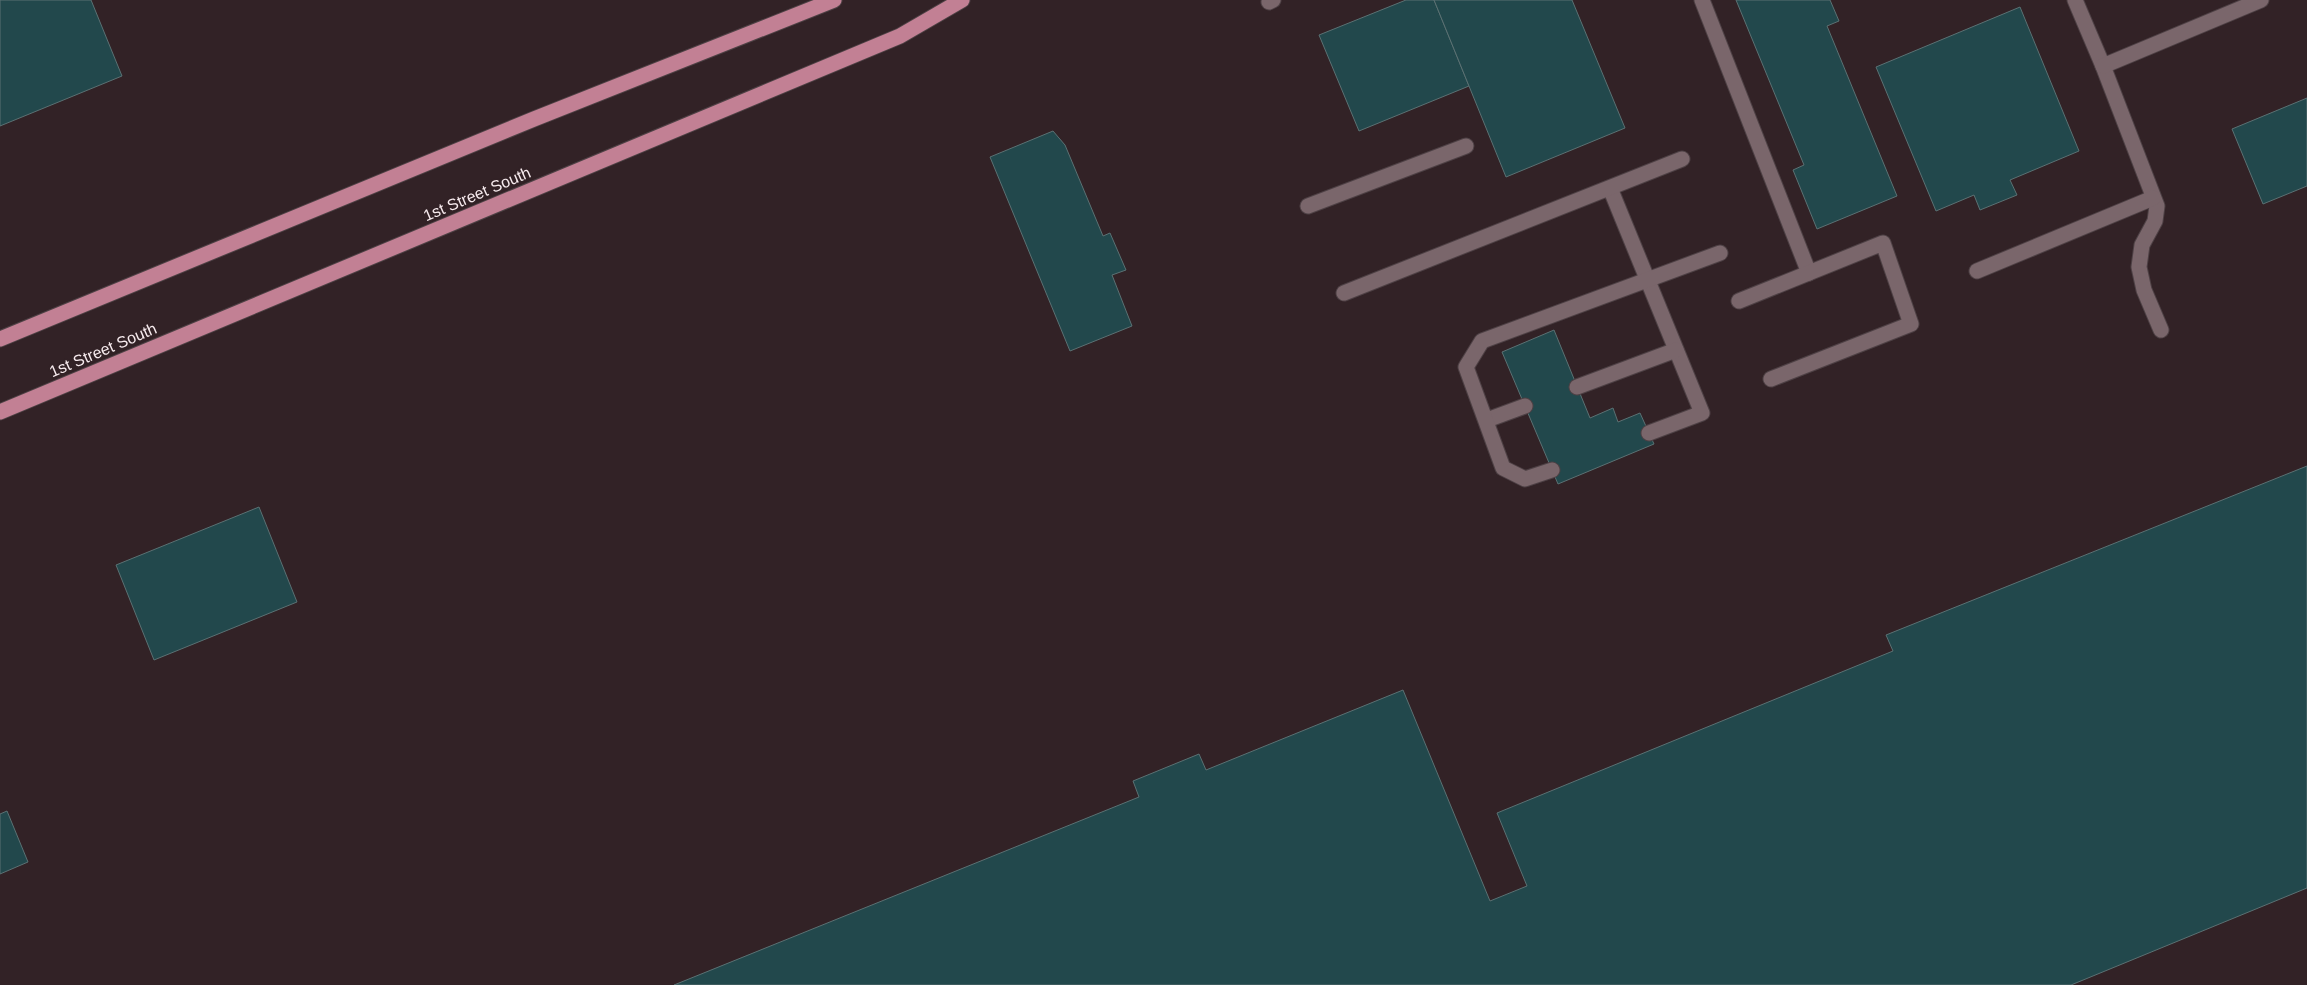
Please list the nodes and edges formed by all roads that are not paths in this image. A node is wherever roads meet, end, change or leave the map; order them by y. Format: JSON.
{"nodes":[{"id":1,"x":834,"y":0,"type":"edge"},
{"id":2,"x":962,"y":0,"type":"edge"},
{"id":3,"x":1702,"y":0,"type":"edge"},
{"id":4,"x":2075,"y":0,"type":"edge"},
{"id":5,"x":2261,"y":0,"type":"edge"},
{"id":6,"x":2103,"y":66,"type":"junction"},
{"id":7,"x":1466,"y":146,"type":"dead end"},
{"id":8,"x":1682,"y":159,"type":"dead end"},
{"id":9,"x":1610,"y":188,"type":"junction"},
{"id":10,"x":2154,"y":198,"type":"junction"},
{"id":11,"x":1308,"y":206,"type":"dead end"},
{"id":12,"x":1720,"y":253,"type":"dead end"},
{"id":13,"x":1977,"y":271,"type":"dead end"},
{"id":14,"x":1809,"y":273,"type":"junction"},
{"id":15,"x":1647,"y":281,"type":"junction"},
{"id":16,"x":1344,"y":293,"type":"dead end"},
{"id":17,"x":1739,"y":301,"type":"dead end"},
{"id":18,"x":2161,"y":330,"type":"dead end"},
{"id":19,"x":0,"y":339,"type":"edge"},
{"id":20,"x":1676,"y":350,"type":"junction"},
{"id":21,"x":1771,"y":379,"type":"dead end"},
{"id":22,"x":1578,"y":387,"type":"dead end"},
{"id":23,"x":1525,"y":406,"type":"dead end"},
{"id":24,"x":0,"y":412,"type":"edge"},
{"id":25,"x":1487,"y":420,"type":"junction"},
{"id":26,"x":1649,"y":433,"type":"dead end"},
{"id":27,"x":1552,"y":470,"type":"dead end"}],
"edges":[{"from":1,"to":19,"type":"main road"},
{"from":2,"to":24,"type":"main road","name":"1st Street South"},
{"from":3,"to":14,"type":"lane"},
{"from":4,"to":6,"type":"lane"},
{"from":5,"to":6,"type":"lane"},
{"from":6,"to":10,"type":"lane"},
{"from":7,"to":11,"type":"lane"},
{"from":8,"to":9,"type":"lane"},
{"from":9,"to":15,"type":"lane"},
{"from":9,"to":16,"type":"lane"},
{"from":10,"to":13,"type":"lane"},
{"from":10,"to":18,"type":"lane"},
{"from":12,"to":15,"type":"lane"},
{"from":14,"to":17,"type":"lane"},
{"from":14,"to":21,"type":"lane"},
{"from":15,"to":20,"type":"lane"},
{"from":15,"to":25,"type":"lane"},
{"from":20,"to":22,"type":"lane"},
{"from":20,"to":26,"type":"lane"},
{"from":23,"to":25,"type":"lane"},
{"from":25,"to":27,"type":"lane"}]}
